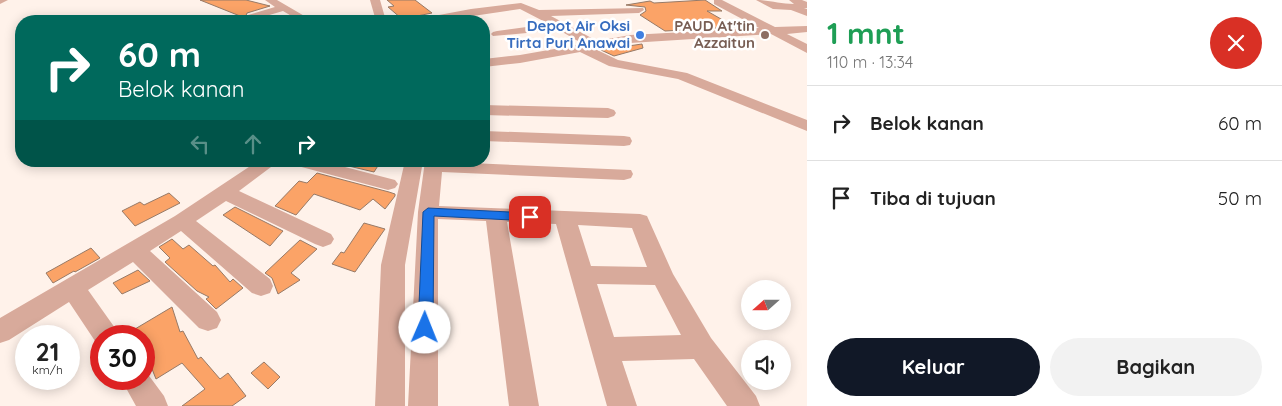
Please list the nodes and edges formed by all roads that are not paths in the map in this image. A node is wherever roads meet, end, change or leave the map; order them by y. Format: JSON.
{"nodes":[{"id":1,"x":270,"y":0,"type":"edge"},
{"id":2,"x":375,"y":0,"type":"edge"},
{"id":3,"x":761,"y":0,"type":"edge"},
{"id":4,"x":718,"y":2,"type":"dead end"},
{"id":5,"x":458,"y":3,"type":"dead end"},
{"id":6,"x":516,"y":3,"type":"edge"},
{"id":7,"x":793,"y":3,"type":"edge"},
{"id":8,"x":283,"y":8,"type":"junction"},
{"id":9,"x":639,"y":10,"type":"dead end"},
{"id":10,"x":476,"y":12,"type":"junction"},
{"id":11,"x":538,"y":13,"type":"junction"},
{"id":12,"x":807,"y":13,"type":"edge"},
{"id":13,"x":261,"y":15,"type":"edge"},
{"id":14,"x":296,"y":15,"type":"edge"},
{"id":15,"x":379,"y":15,"type":"edge"},
{"id":16,"x":458,"y":15,"type":"edge"},
{"id":17,"x":488,"y":15,"type":"edge"},
{"id":18,"x":490,"y":15,"type":"edge"},
{"id":19,"x":505,"y":19,"type":"dead end"},
{"id":20,"x":560,"y":26,"type":"junction"},
{"id":21,"x":807,"y":29,"type":"edge"},
{"id":22,"x":774,"y":31,"type":"junction"},
{"id":23,"x":497,"y":34,"type":"dead end"},
{"id":24,"x":587,"y":46,"type":"junction"},
{"id":25,"x":807,"y":49,"type":"edge"},
{"id":26,"x":490,"y":62,"type":"edge"},
{"id":27,"x":764,"y":95,"type":"dead end"},
{"id":28,"x":749,"y":102,"type":"junction"},
{"id":29,"x":490,"y":110,"type":"edge"},
{"id":30,"x":608,"y":113,"type":"dead end"},
{"id":31,"x":806,"y":125,"type":"edge"},
{"id":32,"x":490,"y":136,"type":"edge"},
{"id":33,"x":624,"y":141,"type":"dead end"},
{"id":34,"x":262,"y":167,"type":"edge"},
{"id":35,"x":323,"y":167,"type":"edge"},
{"id":36,"x":424,"y":167,"type":"edge"},
{"id":37,"x":427,"y":167,"type":"edge"},
{"id":38,"x":490,"y":167,"type":"edge"},
{"id":39,"x":624,"y":174,"type":"dead end"},
{"id":40,"x":388,"y":184,"type":"dead end"},
{"id":41,"x":226,"y":193,"type":"junction"},
{"id":42,"x":428,"y":212,"type":"junction"},
{"id":43,"x":496,"y":216,"type":"junction"},
{"id":44,"x":565,"y":218,"type":"junction"},
{"id":45,"x":182,"y":221,"type":"junction"},
{"id":46,"x":323,"y":238,"type":"dead end"},
{"id":47,"x":135,"y":250,"type":"junction"},
{"id":48,"x":583,"y":275,"type":"junction"},
{"id":49,"x":662,"y":276,"type":"junction"},
{"id":50,"x":261,"y":286,"type":"dead end"},
{"id":51,"x":72,"y":287,"type":"junction"},
{"id":52,"x":208,"y":320,"type":"dead end"},
{"id":53,"x":98,"y":325,"type":"edge"},
{"id":54,"x":0,"y":332,"type":"edge"},
{"id":55,"x":700,"y":347,"type":"junction"},
{"id":56,"x":605,"y":349,"type":"junction"},
{"id":57,"x":142,"y":390,"type":"edge"},
{"id":58,"x":153,"y":406,"type":"edge"},
{"id":59,"x":390,"y":406,"type":"edge"},
{"id":60,"x":423,"y":406,"type":"edge"},
{"id":61,"x":524,"y":406,"type":"edge"},
{"id":62,"x":622,"y":406,"type":"edge"},
{"id":63,"x":745,"y":406,"type":"edge"}],
"edges":[{"from":1,"to":8,"type":"street"},
{"from":2,"to":15,"type":"street"},
{"from":3,"to":7,"type":"street"},
{"from":4,"to":22,"type":"street"},
{"from":5,"to":10,"type":"street"},
{"from":6,"to":10,"type":"street"},
{"from":6,"to":11,"type":"street"},
{"from":7,"to":12,"type":"street"},
{"from":8,"to":13,"type":"street"},
{"from":8,"to":14,"type":"street"},
{"from":9,"to":11,"type":"street"},
{"from":10,"to":16,"type":"street"},
{"from":10,"to":17,"type":"street"},
{"from":11,"to":20,"type":"street"},
{"from":18,"to":19,"type":"street"},
{"from":20,"to":23,"type":"street"},
{"from":20,"to":24,"type":"street"},
{"from":21,"to":22,"type":"street"},
{"from":22,"to":24,"type":"street"},
{"from":22,"to":25,"type":"street"},
{"from":24,"to":26,"type":"street"},
{"from":24,"to":28,"type":"street"},
{"from":27,"to":28,"type":"street"},
{"from":28,"to":31,"type":"street"},
{"from":29,"to":30,"type":"street"},
{"from":32,"to":33,"type":"street"},
{"from":34,"to":41,"type":"street"},
{"from":35,"to":40,"type":"street"},
{"from":36,"to":59,"type":"street"},
{"from":37,"to":42,"type":"street"},
{"from":38,"to":39,"type":"street"},
{"from":41,"to":45,"type":"street"},
{"from":41,"to":46,"type":"street"},
{"from":42,"to":43,"type":"street"},
{"from":42,"to":60,"type":"street"},
{"from":43,"to":44,"type":"street"},
{"from":43,"to":61,"type":"street"},
{"from":44,"to":48,"type":"street"},
{"from":44,"to":49,"type":"street"},
{"from":45,"to":47,"type":"street"},
{"from":45,"to":50,"type":"street"},
{"from":47,"to":51,"type":"street"},
{"from":47,"to":52,"type":"street"},
{"from":48,"to":49,"type":"street"},
{"from":48,"to":56,"type":"street"},
{"from":49,"to":55,"type":"street"},
{"from":51,"to":53,"type":"street"},
{"from":51,"to":54,"type":"street"},
{"from":55,"to":56,"type":"street"},
{"from":55,"to":63,"type":"street"},
{"from":56,"to":62,"type":"street"},
{"from":57,"to":58,"type":"street"}]}
